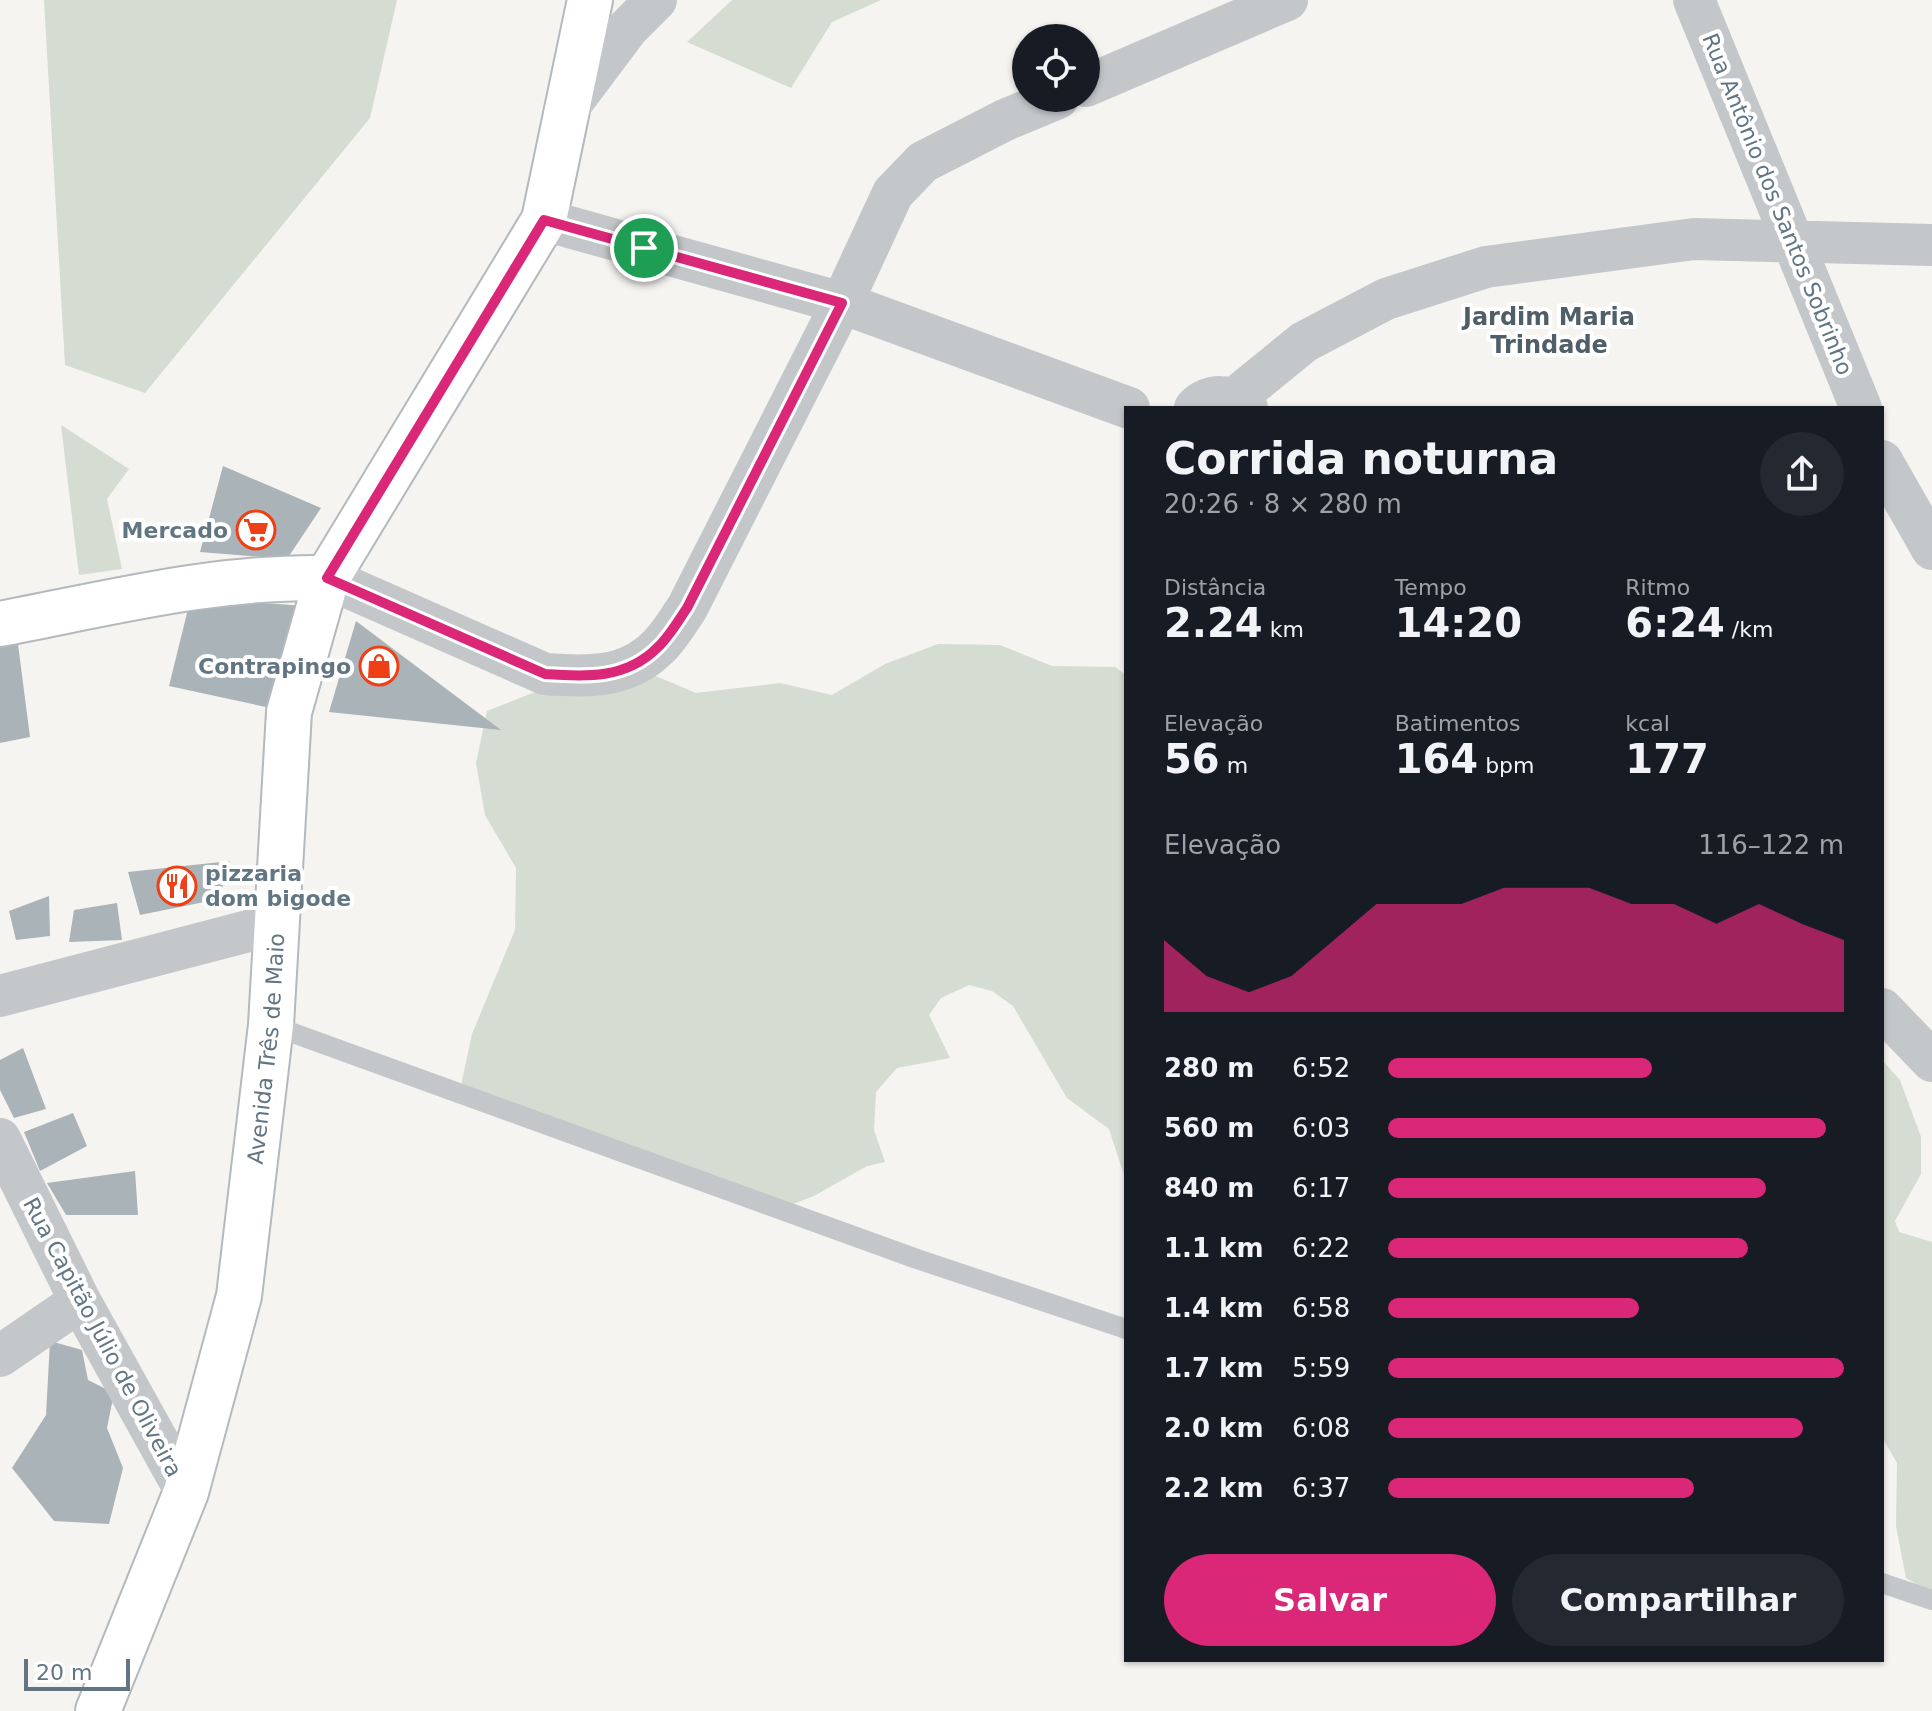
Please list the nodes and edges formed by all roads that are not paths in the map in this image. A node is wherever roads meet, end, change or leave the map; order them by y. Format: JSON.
{"nodes":[{"id":1,"x":590,"y":0,"type":"edge"},
{"id":2,"x":656,"y":0,"type":"edge"},
{"id":3,"x":1287,"y":0,"type":"edge"},
{"id":4,"x":1694,"y":0,"type":"edge"},
{"id":5,"x":1100,"y":80,"type":"edge"},
{"id":6,"x":565,"y":112,"type":"junction"},
{"id":7,"x":1024,"y":112,"type":"edge"},
{"id":8,"x":544,"y":220,"type":"junction"},
{"id":9,"x":1794,"y":241,"type":"junction"},
{"id":10,"x":1932,"y":245,"type":"edge"},
{"id":11,"x":842,"y":303,"type":"junction"},
{"id":12,"x":1225,"y":405,"type":"edge"},
{"id":13,"x":1124,"y":406,"type":"edge"},
{"id":14,"x":1860,"y":406,"type":"edge"},
{"id":15,"x":1884,"y":465,"type":"edge"},
{"id":16,"x":1932,"y":549,"type":"edge"},
{"id":17,"x":327,"y":578,"type":"junction"},
{"id":18,"x":0,"y":624,"type":"edge"},
{"id":19,"x":275,"y":924,"type":"junction"},
{"id":20,"x":0,"y":996,"type":"edge"},
{"id":21,"x":1884,"y":1011,"type":"edge"},
{"id":22,"x":271,"y":1025,"type":"junction"},
{"id":23,"x":1932,"y":1061,"type":"edge"},
{"id":24,"x":0,"y":1139,"type":"edge"},
{"id":25,"x":80,"y":1301,"type":"junction"},
{"id":26,"x":1124,"y":1328,"type":"edge"},
{"id":27,"x":0,"y":1356,"type":"edge"},
{"id":28,"x":186,"y":1492,"type":"junction"},
{"id":29,"x":1884,"y":1584,"type":"edge"},
{"id":30,"x":1932,"y":1600,"type":"edge"},
{"id":31,"x":98,"y":1711,"type":"edge"}],
"edges":[{"from":1,"to":6,"type":"street","name":"Avenida Três de Maio"},
{"from":2,"to":6,"type":"street"},
{"from":3,"to":5,"type":"street"},
{"from":4,"to":9,"type":"street","name":"Rua Antônio dos Santos Sobrinho"},
{"from":6,"to":8,"type":"street","name":"Avenida Três de Maio"},
{"from":7,"to":11,"type":"street"},
{"from":8,"to":11,"type":"street"},
{"from":8,"to":17,"type":"street","name":"Avenida Três de Maio"},
{"from":9,"to":10,"type":"street"},
{"from":9,"to":12,"type":"street"},
{"from":9,"to":14,"type":"street","name":"Rua Antônio dos Santos Sobrinho"},
{"from":11,"to":13,"type":"street"},
{"from":11,"to":17,"type":"street"},
{"from":15,"to":16,"type":"street"},
{"from":17,"to":18,"type":"street"},
{"from":17,"to":19,"type":"street","name":"Avenida Três de Maio"},
{"from":19,"to":20,"type":"street"},
{"from":19,"to":22,"type":"street","name":"Avenida Três de Maio"},
{"from":21,"to":23,"type":"street"},
{"from":22,"to":26,"type":"lane"},
{"from":22,"to":28,"type":"street","name":"Avenida Três de Maio"},
{"from":24,"to":25,"type":"street","name":"Rua Capitão Júlio de Oliveira"},
{"from":25,"to":27,"type":"street"},
{"from":25,"to":28,"type":"street","name":"Rua Capitão Júlio de Oliveira"},
{"from":28,"to":31,"type":"street","name":"Avenida Três de Maio"},
{"from":29,"to":30,"type":"lane"}]}
